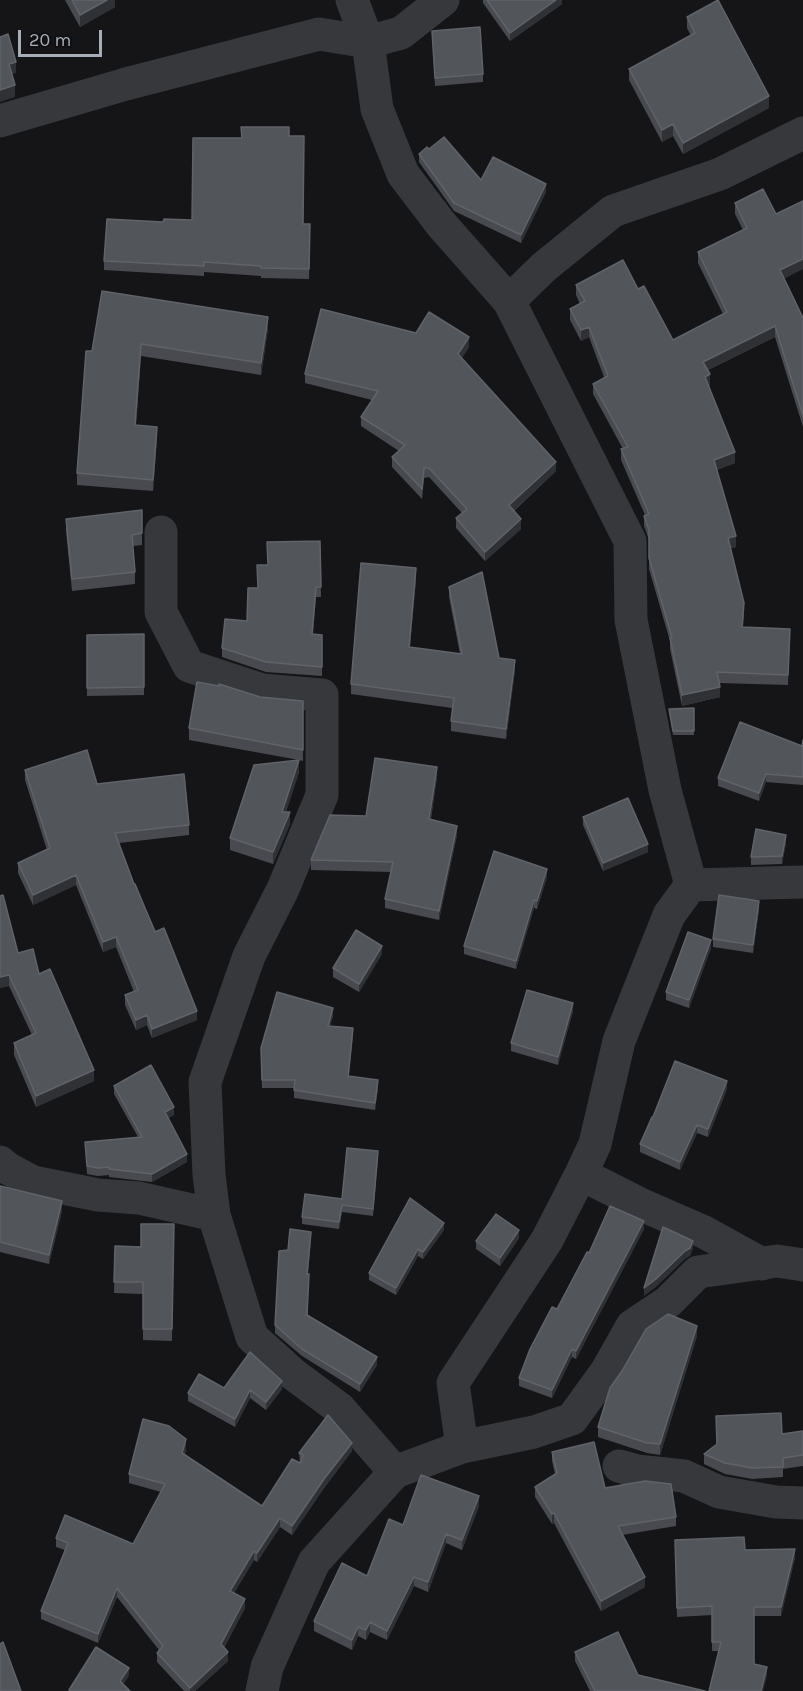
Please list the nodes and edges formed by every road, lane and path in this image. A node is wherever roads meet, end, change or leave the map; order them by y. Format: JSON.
{"nodes":[{"id":1,"x":352,"y":0,"type":"edge"},
{"id":2,"x":443,"y":0,"type":"edge"},
{"id":3,"x":368,"y":42,"type":"junction"},
{"id":4,"x":0,"y":121,"type":"edge"},
{"id":5,"x":803,"y":133,"type":"edge"},
{"id":6,"x":509,"y":301,"type":"junction"},
{"id":7,"x":160,"y":532,"type":"dead end"},
{"id":8,"x":803,"y":882,"type":"edge"},
{"id":9,"x":691,"y":885,"type":"junction"},
{"id":10,"x":0,"y":1162,"type":"edge"},
{"id":11,"x":581,"y":1174,"type":"junction"},
{"id":12,"x":214,"y":1215,"type":"junction"},
{"id":13,"x":762,"y":1264,"type":"junction"},
{"id":14,"x":803,"y":1265,"type":"edge"},
{"id":15,"x":462,"y":1446,"type":"junction"},
{"id":16,"x":619,"y":1466,"type":"dead end"},
{"id":17,"x":395,"y":1472,"type":"junction"},
{"id":18,"x":803,"y":1503,"type":"edge"},
{"id":19,"x":262,"y":1691,"type":"edge"}],
"edges":[{"from":1,"to":3,"type":"street"},
{"from":2,"to":3,"type":"street"},
{"from":3,"to":4,"type":"street"},
{"from":3,"to":6,"type":"street"},
{"from":5,"to":6,"type":"street"},
{"from":6,"to":9,"type":"street"},
{"from":7,"to":12,"type":"street"},
{"from":8,"to":9,"type":"street"},
{"from":9,"to":11,"type":"street"},
{"from":10,"to":12,"type":"street"},
{"from":11,"to":13,"type":"street"},
{"from":11,"to":15,"type":"street"},
{"from":12,"to":17,"type":"street"},
{"from":13,"to":14,"type":"street"},
{"from":13,"to":15,"type":"street"},
{"from":15,"to":17,"type":"street"},
{"from":16,"to":18,"type":"street"},
{"from":17,"to":19,"type":"street"}]}
